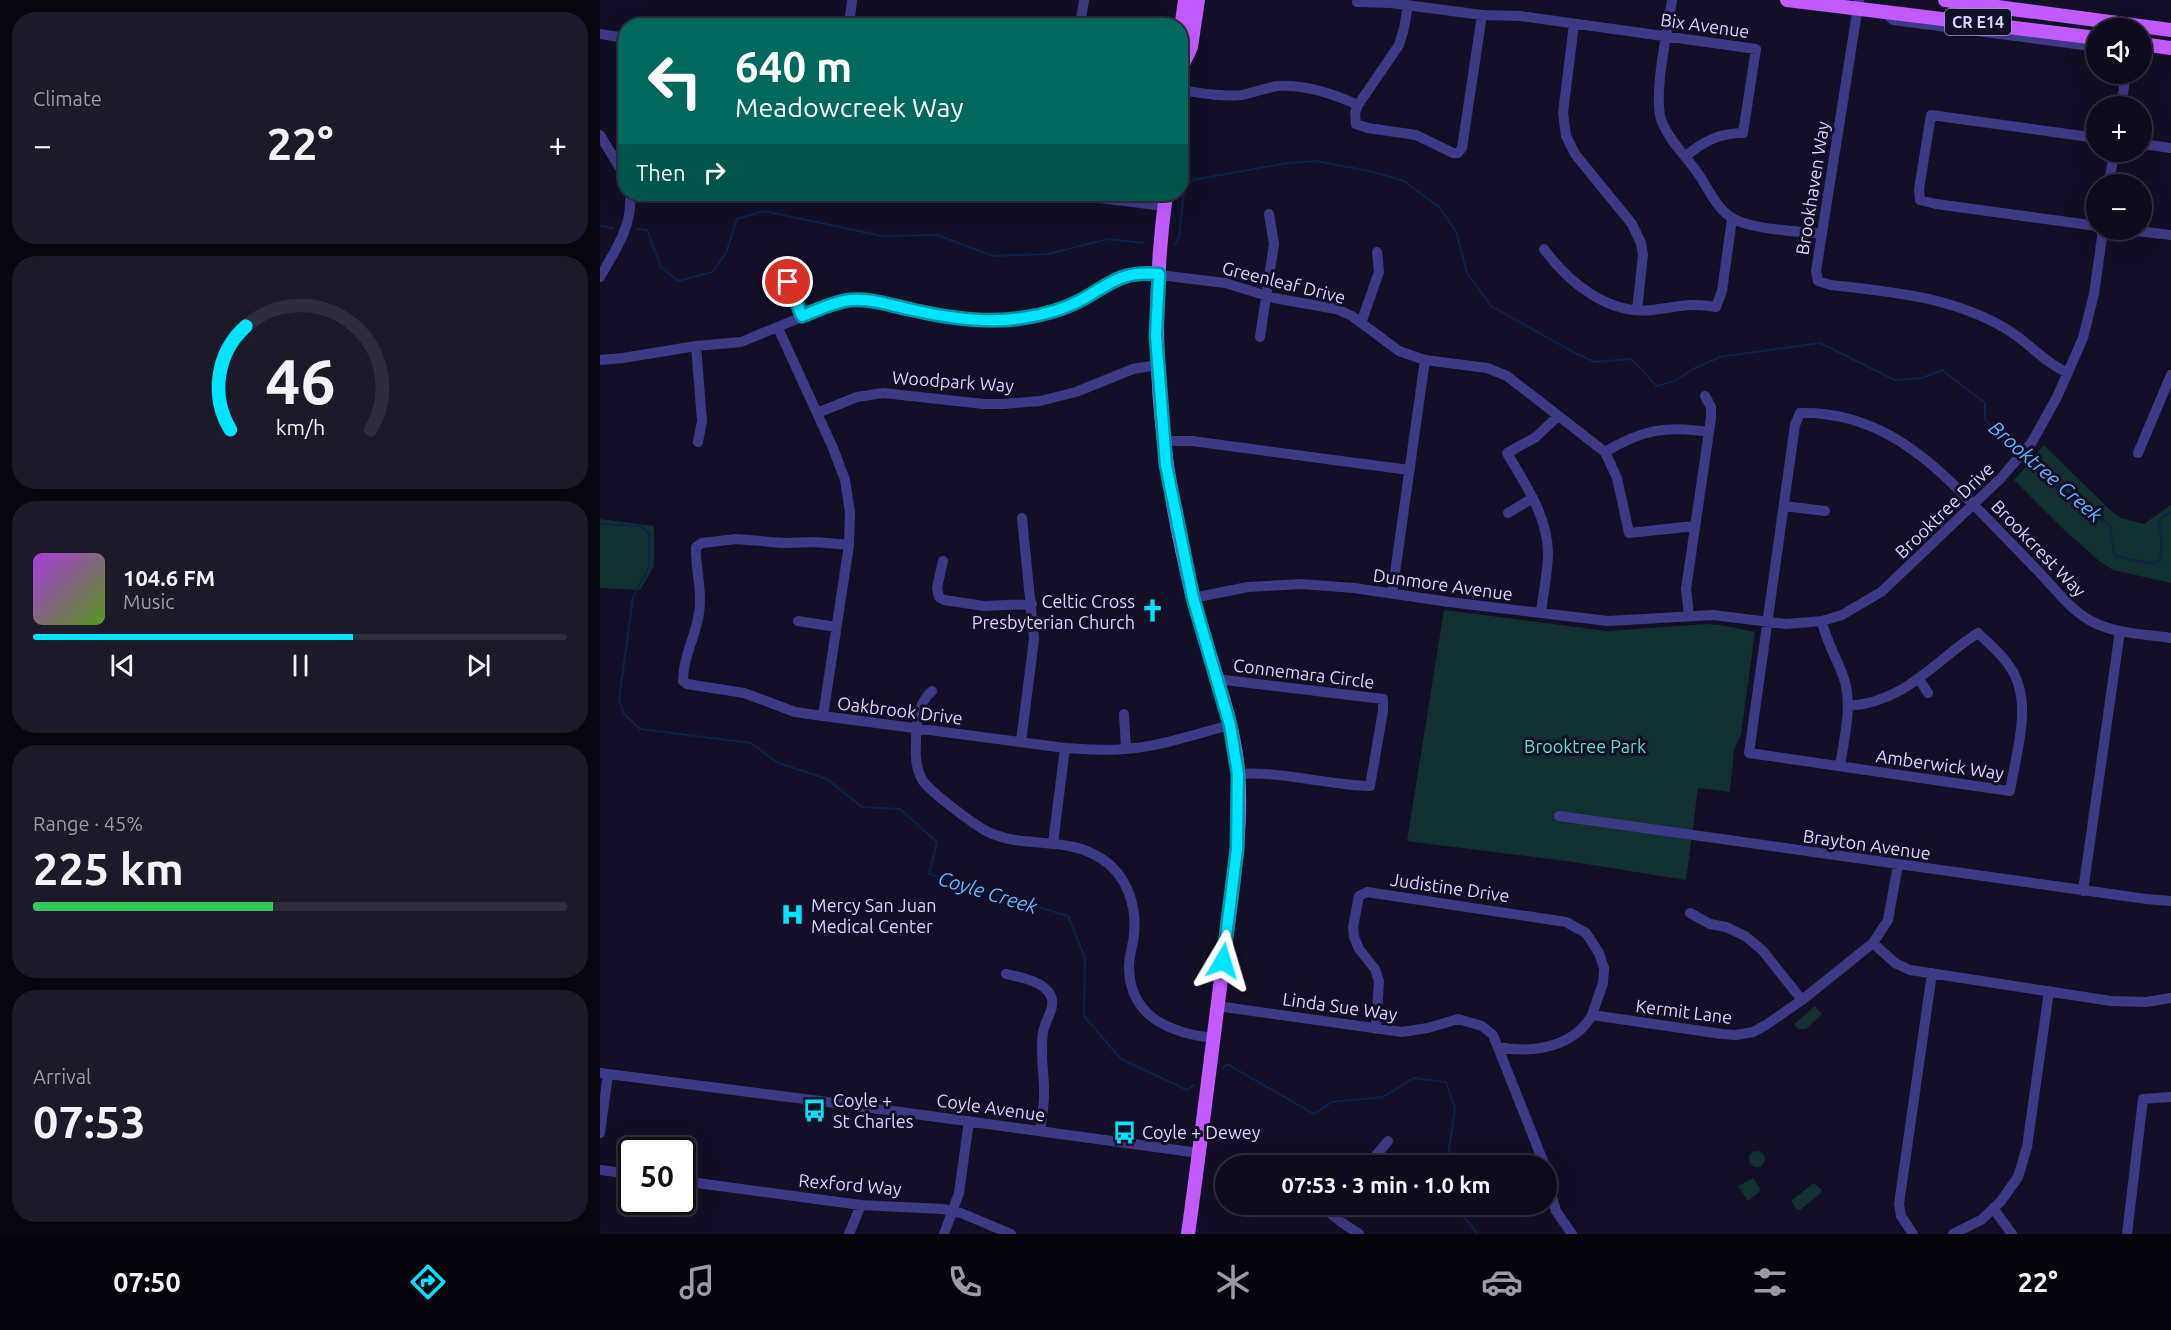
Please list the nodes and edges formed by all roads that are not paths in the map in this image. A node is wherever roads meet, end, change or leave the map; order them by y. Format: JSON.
{"nodes":[{"id":1,"x":852,"y":0,"type":"edge"},
{"id":2,"x":1084,"y":0,"type":"edge"},
{"id":3,"x":1185,"y":0,"type":"edge"},
{"id":4,"x":1198,"y":0,"type":"edge"},
{"id":5,"x":1672,"y":0,"type":"edge"},
{"id":6,"x":1787,"y":0,"type":"edge"},
{"id":7,"x":1945,"y":0,"type":"edge"},
{"id":8,"x":1357,"y":2,"type":"dead end"},
{"id":9,"x":1859,"y":4,"type":"edge"},
{"id":10,"x":1408,"y":5,"type":"junction"},
{"id":11,"x":1482,"y":15,"type":"junction"},
{"id":12,"x":850,"y":18,"type":"edge"},
{"id":13,"x":1081,"y":18,"type":"edge"},
{"id":14,"x":1182,"y":18,"type":"edge"},
{"id":15,"x":2086,"y":22,"type":"edge"},
{"id":16,"x":1575,"y":24,"type":"junction"},
{"id":17,"x":2171,"y":30,"type":"edge"},
{"id":18,"x":2152,"y":31,"type":"edge"},
{"id":19,"x":600,"y":34,"type":"edge"},
{"id":20,"x":1667,"y":36,"type":"junction"},
{"id":21,"x":618,"y":37,"type":"edge"},
{"id":22,"x":2086,"y":39,"type":"edge"},
{"id":23,"x":2152,"y":45,"type":"edge"},
{"id":24,"x":2171,"y":48,"type":"edge"},
{"id":25,"x":1188,"y":51,"type":"edge"},
{"id":26,"x":1188,"y":91,"type":"edge"},
{"id":27,"x":1358,"y":105,"type":"junction"},
{"id":28,"x":600,"y":135,"type":"edge"},
{"id":29,"x":2086,"y":136,"type":"edge"},
{"id":30,"x":2152,"y":145,"type":"edge"},
{"id":31,"x":2171,"y":148,"type":"edge"},
{"id":32,"x":618,"y":156,"type":"edge"},
{"id":33,"x":1684,"y":157,"type":"junction"},
{"id":34,"x":614,"y":158,"type":"junction"},
{"id":35,"x":618,"y":165,"type":"edge"},
{"id":36,"x":631,"y":201,"type":"edge"},
{"id":37,"x":1165,"y":201,"type":"edge"},
{"id":38,"x":1269,"y":214,"type":"dead end"},
{"id":39,"x":1732,"y":219,"type":"junction"},
{"id":40,"x":2086,"y":224,"type":"edge"},
{"id":41,"x":2152,"y":233,"type":"edge"},
{"id":42,"x":1822,"y":234,"type":"junction"},
{"id":43,"x":2171,"y":235,"type":"edge"},
{"id":44,"x":2102,"y":240,"type":"edge"},
{"id":45,"x":1544,"y":249,"type":"dead end"},
{"id":46,"x":1377,"y":252,"type":"dead end"},
{"id":47,"x":779,"y":265,"type":"dead end"},
{"id":48,"x":1159,"y":274,"type":"junction"},
{"id":49,"x":600,"y":277,"type":"edge"},
{"id":50,"x":1267,"y":296,"type":"junction"},
{"id":51,"x":1637,"y":310,"type":"junction"},
{"id":52,"x":802,"y":316,"type":"junction"},
{"id":53,"x":1361,"y":322,"type":"junction"},
{"id":54,"x":778,"y":328,"type":"junction"},
{"id":55,"x":1260,"y":337,"type":"dead end"},
{"id":56,"x":696,"y":346,"type":"junction"},
{"id":57,"x":600,"y":360,"type":"edge"},
{"id":58,"x":1425,"y":360,"type":"junction"},
{"id":59,"x":1157,"y":365,"type":"junction"},
{"id":60,"x":2068,"y":373,"type":"junction"},
{"id":61,"x":2171,"y":375,"type":"edge"},
{"id":62,"x":1705,"y":396,"type":"dead end"},
{"id":63,"x":817,"y":413,"type":"junction"},
{"id":64,"x":1558,"y":416,"type":"junction"},
{"id":65,"x":1709,"y":432,"type":"junction"},
{"id":66,"x":1162,"y":441,"type":"junction"},
{"id":67,"x":698,"y":442,"type":"dead end"},
{"id":68,"x":1605,"y":452,"type":"junction"},
{"id":69,"x":2138,"y":453,"type":"dead end"},
{"id":70,"x":1409,"y":470,"type":"junction"},
{"id":71,"x":1533,"y":498,"type":"junction"},
{"id":72,"x":1974,"y":504,"type":"junction"},
{"id":73,"x":1784,"y":506,"type":"junction"},
{"id":74,"x":1825,"y":511,"type":"dead end"},
{"id":75,"x":1508,"y":513,"type":"dead end"},
{"id":76,"x":1022,"y":518,"type":"dead end"},
{"id":77,"x":1695,"y":526,"type":"junction"},
{"id":78,"x":849,"y":545,"type":"junction"},
{"id":79,"x":943,"y":561,"type":"dead end"},
{"id":80,"x":1392,"y":594,"type":"junction"},
{"id":81,"x":1193,"y":598,"type":"junction"},
{"id":82,"x":1032,"y":604,"type":"junction"},
{"id":83,"x":1541,"y":613,"type":"junction"},
{"id":84,"x":1689,"y":615,"type":"junction"},
{"id":85,"x":798,"y":621,"type":"dead end"},
{"id":86,"x":1822,"y":621,"type":"junction"},
{"id":87,"x":1766,"y":622,"type":"junction"},
{"id":88,"x":836,"y":627,"type":"junction"},
{"id":89,"x":2120,"y":631,"type":"junction"},
{"id":90,"x":2171,"y":638,"type":"edge"},
{"id":91,"x":1216,"y":679,"type":"junction"},
{"id":92,"x":1919,"y":679,"type":"junction"},
{"id":93,"x":932,"y":691,"type":"dead end"},
{"id":94,"x":1928,"y":693,"type":"dead end"},
{"id":95,"x":1848,"y":706,"type":"junction"},
{"id":96,"x":1124,"y":714,"type":"dead end"},
{"id":97,"x":823,"y":716,"type":"junction"},
{"id":98,"x":1230,"y":725,"type":"junction"},
{"id":99,"x":916,"y":728,"type":"junction"},
{"id":100,"x":1021,"y":742,"type":"junction"},
{"id":101,"x":1065,"y":748,"type":"junction"},
{"id":102,"x":1126,"y":749,"type":"junction"},
{"id":103,"x":1840,"y":766,"type":"junction"},
{"id":104,"x":1238,"y":774,"type":"junction"},
{"id":105,"x":1559,"y":816,"type":"dead end"},
{"id":106,"x":1053,"y":843,"type":"junction"},
{"id":107,"x":1898,"y":865,"type":"junction"},
{"id":108,"x":2083,"y":891,"type":"junction"},
{"id":109,"x":2171,"y":901,"type":"edge"},
{"id":110,"x":1690,"y":913,"type":"dead end"},
{"id":111,"x":1873,"y":943,"type":"junction"},
{"id":112,"x":1932,"y":973,"type":"junction"},
{"id":113,"x":1006,"y":974,"type":"dead end"},
{"id":114,"x":2049,"y":991,"type":"junction"},
{"id":115,"x":2171,"y":998,"type":"edge"},
{"id":116,"x":1802,"y":1000,"type":"junction"},
{"id":117,"x":1217,"y":1006,"type":"junction"},
{"id":118,"x":1592,"y":1015,"type":"junction"},
{"id":119,"x":1376,"y":1029,"type":"junction"},
{"id":120,"x":1213,"y":1038,"type":"junction"},
{"id":121,"x":1498,"y":1047,"type":"junction"},
{"id":122,"x":604,"y":1074,"type":"edge"},
{"id":123,"x":2171,"y":1097,"type":"edge"},
{"id":124,"x":969,"y":1121,"type":"junction"},
{"id":125,"x":1040,"y":1131,"type":"junction"},
{"id":126,"x":600,"y":1133,"type":"edge"},
{"id":127,"x":1388,"y":1141,"type":"dead end"},
{"id":128,"x":1199,"y":1154,"type":"junction"},
{"id":129,"x":1376,"y":1155,"type":"edge"},
{"id":130,"x":1541,"y":1155,"type":"edge"},
{"id":131,"x":600,"y":1170,"type":"edge"},
{"id":132,"x":618,"y":1172,"type":"edge"},
{"id":133,"x":696,"y":1182,"type":"edge"},
{"id":134,"x":861,"y":1205,"type":"junction"},
{"id":135,"x":1993,"y":1208,"type":"junction"},
{"id":136,"x":953,"y":1211,"type":"junction"},
{"id":137,"x":1557,"y":1212,"type":"edge"},
{"id":138,"x":1339,"y":1215,"type":"edge"},
{"id":139,"x":849,"y":1234,"type":"edge"},
{"id":140,"x":944,"y":1234,"type":"edge"},
{"id":141,"x":1011,"y":1234,"type":"edge"},
{"id":142,"x":1188,"y":1234,"type":"edge"},
{"id":143,"x":1359,"y":1234,"type":"edge"},
{"id":144,"x":1572,"y":1234,"type":"edge"},
{"id":145,"x":1913,"y":1234,"type":"edge"},
{"id":146,"x":1953,"y":1234,"type":"edge"},
{"id":147,"x":2012,"y":1234,"type":"edge"},
{"id":148,"x":2127,"y":1234,"type":"edge"}],
"edges":[{"from":1,"to":12,"type":"street"},
{"from":2,"to":13,"type":"street"},
{"from":3,"to":14,"type":"main road"},
{"from":4,"to":25,"type":"main road"},
{"from":5,"to":20,"type":"street"},
{"from":6,"to":9,"type":"main road","number":"CR E14"},
{"from":7,"to":15,"type":"main road","number":"CR E14"},
{"from":8,"to":10,"type":"street","name":"Bix Avenue"},
{"from":9,"to":22,"type":"main road","number":"CR E14"},
{"from":9,"to":42,"type":"street","name":"Brookhaven Way"},
{"from":10,"to":11,"type":"street","name":"Bix Avenue"},
{"from":10,"to":27,"type":"street"},
{"from":11,"to":16,"type":"street","name":"Bix Avenue"},
{"from":11,"to":27,"type":"street"},
{"from":16,"to":20,"type":"street","name":"Bix Avenue"},
{"from":16,"to":51,"type":"street"},
{"from":17,"to":18,"type":"main road","number":"CR E14"},
{"from":19,"to":21,"type":"street"},
{"from":20,"to":33,"type":"street"},
{"from":20,"to":33,"type":"street","name":"Bix Avenue"},
{"from":23,"to":24,"type":"main road"},
{"from":26,"to":27,"type":"street"},
{"from":28,"to":34,"type":"street"},
{"from":29,"to":40,"type":"street"},
{"from":30,"to":31,"type":"street"},
{"from":32,"to":34,"type":"street"},
{"from":33,"to":39,"type":"street"},
{"from":34,"to":35,"type":"street"},
{"from":36,"to":49,"type":"street"},
{"from":37,"to":48,"type":"main road"},
{"from":38,"to":50,"type":"street"},
{"from":39,"to":42,"type":"street"},
{"from":39,"to":51,"type":"street"},
{"from":41,"to":43,"type":"street"},
{"from":42,"to":60,"type":"street","name":"Brookhaven Way"},
{"from":44,"to":60,"type":"street","name":"Brooktree Drive"},
{"from":45,"to":51,"type":"street"},
{"from":46,"to":53,"type":"street"},
{"from":47,"to":52,"type":"street"},
{"from":48,"to":50,"type":"street","name":"Greenleaf Drive"},
{"from":48,"to":52,"type":"street","name":"Greenleaf Drive"},
{"from":48,"to":59,"type":"main road"},
{"from":50,"to":53,"type":"street","name":"Greenleaf Drive"},
{"from":50,"to":55,"type":"street"},
{"from":52,"to":54,"type":"street","name":"Greenleaf Drive"},
{"from":53,"to":58,"type":"street","name":"Greenleaf Drive"},
{"from":54,"to":56,"type":"street","name":"Greenleaf Drive"},
{"from":54,"to":63,"type":"street","name":"Oakbrook Drive"},
{"from":56,"to":57,"type":"street","name":"Greenleaf Drive"},
{"from":56,"to":67,"type":"street"},
{"from":58,"to":64,"type":"street","name":"Greenleaf Drive"},
{"from":58,"to":70,"type":"street"},
{"from":59,"to":63,"type":"street","name":"Woodpark Way"},
{"from":59,"to":66,"type":"main road"},
{"from":60,"to":72,"type":"street","name":"Brooktree Drive"},
{"from":61,"to":69,"type":"street"},
{"from":62,"to":65,"type":"street"},
{"from":63,"to":78,"type":"street","name":"Oakbrook Drive"},
{"from":64,"to":68,"type":"street","name":"Greenleaf Drive"},
{"from":64,"to":71,"type":"street"},
{"from":65,"to":68,"type":"street"},
{"from":65,"to":77,"type":"street"},
{"from":66,"to":70,"type":"street"},
{"from":66,"to":81,"type":"main road"},
{"from":68,"to":77,"type":"street","name":"Greenleaf Drive"},
{"from":70,"to":80,"type":"street"},
{"from":71,"to":75,"type":"street"},
{"from":71,"to":83,"type":"street"},
{"from":72,"to":73,"type":"street","name":"Brookcrest Way"},
{"from":72,"to":86,"type":"street","name":"Brooktree Drive"},
{"from":72,"to":89,"type":"street","name":"Brookcrest Way"},
{"from":73,"to":74,"type":"street"},
{"from":73,"to":87,"type":"street"},
{"from":76,"to":82,"type":"street"},
{"from":77,"to":84,"type":"street"},
{"from":78,"to":88,"type":"street","name":"Oakbrook Drive"},
{"from":78,"to":97,"type":"street"},
{"from":79,"to":82,"type":"street"},
{"from":80,"to":81,"type":"street","name":"Dunmore Avenue"},
{"from":80,"to":83,"type":"street","name":"Dunmore Avenue"},
{"from":81,"to":91,"type":"main road"},
{"from":82,"to":100,"type":"street"},
{"from":83,"to":84,"type":"street","name":"Dunmore Avenue"},
{"from":84,"to":87,"type":"street","name":"Brooktree Drive"},
{"from":85,"to":88,"type":"street"},
{"from":86,"to":87,"type":"street","name":"Brooktree Drive"},
{"from":86,"to":95,"type":"street"},
{"from":87,"to":103,"type":"street","name":"Amberwick Way"},
{"from":88,"to":97,"type":"street","name":"Oakbrook Drive"},
{"from":89,"to":90,"type":"street","name":"Brookcrest Way"},
{"from":89,"to":108,"type":"street"},
{"from":91,"to":98,"type":"main road"},
{"from":91,"to":104,"type":"street","name":"Connemara Circle"},
{"from":92,"to":94,"type":"street"},
{"from":92,"to":95,"type":"street","name":"Amberwick Way"},
{"from":92,"to":103,"type":"street","name":"Amberwick Way"},
{"from":93,"to":99,"type":"street"},
{"from":95,"to":103,"type":"street"},
{"from":96,"to":102,"type":"street"},
{"from":97,"to":99,"type":"street","name":"Oakbrook Drive"},
{"from":98,"to":102,"type":"street","name":"Oakbrook Drive"},
{"from":98,"to":104,"type":"main road"},
{"from":99,"to":100,"type":"street","name":"Oakbrook Drive"},
{"from":99,"to":106,"type":"street"},
{"from":100,"to":101,"type":"street","name":"Oakbrook Drive"},
{"from":101,"to":102,"type":"street","name":"Oakbrook Drive"},
{"from":101,"to":106,"type":"street"},
{"from":104,"to":117,"type":"main road"},
{"from":105,"to":107,"type":"street","name":"Brayton Avenue"},
{"from":106,"to":120,"type":"street"},
{"from":107,"to":108,"type":"street","name":"Brayton Avenue"},
{"from":107,"to":111,"type":"street","name":"Kermit Lane"},
{"from":108,"to":109,"type":"street","name":"Brayton Avenue"},
{"from":110,"to":116,"type":"street"},
{"from":111,"to":112,"type":"street"},
{"from":111,"to":116,"type":"street","name":"Kermit Lane"},
{"from":112,"to":114,"type":"street"},
{"from":112,"to":145,"type":"street"},
{"from":113,"to":125,"type":"street"},
{"from":114,"to":115,"type":"street"},
{"from":114,"to":135,"type":"street"},
{"from":116,"to":118,"type":"street","name":"Kermit Lane"},
{"from":117,"to":119,"type":"street","name":"Linda Sue Way"},
{"from":117,"to":120,"type":"main road"},
{"from":118,"to":119,"type":"street","name":"Judistine Drive"},
{"from":118,"to":121,"type":"street"},
{"from":119,"to":121,"type":"street","name":"Linda Sue Way"},
{"from":120,"to":128,"type":"main road"},
{"from":121,"to":130,"type":"street","name":"Linda Sue Way"},
{"from":122,"to":124,"type":"street","name":"Coyle Avenue"},
{"from":122,"to":126,"type":"street"},
{"from":123,"to":148,"type":"street"},
{"from":124,"to":125,"type":"street","name":"Coyle Avenue"},
{"from":124,"to":136,"type":"street"},
{"from":125,"to":128,"type":"street","name":"Coyle Avenue"},
{"from":127,"to":129,"type":"street"},
{"from":128,"to":142,"type":"main road"},
{"from":131,"to":132,"type":"street"},
{"from":133,"to":134,"type":"street","name":"Rexford Way"},
{"from":134,"to":136,"type":"street","name":"Rexford Way"},
{"from":134,"to":139,"type":"street"},
{"from":135,"to":146,"type":"street"},
{"from":135,"to":147,"type":"street"},
{"from":136,"to":140,"type":"street"},
{"from":136,"to":141,"type":"street","name":"Rexford Way"},
{"from":137,"to":144,"type":"street"},
{"from":138,"to":143,"type":"street"}]}
